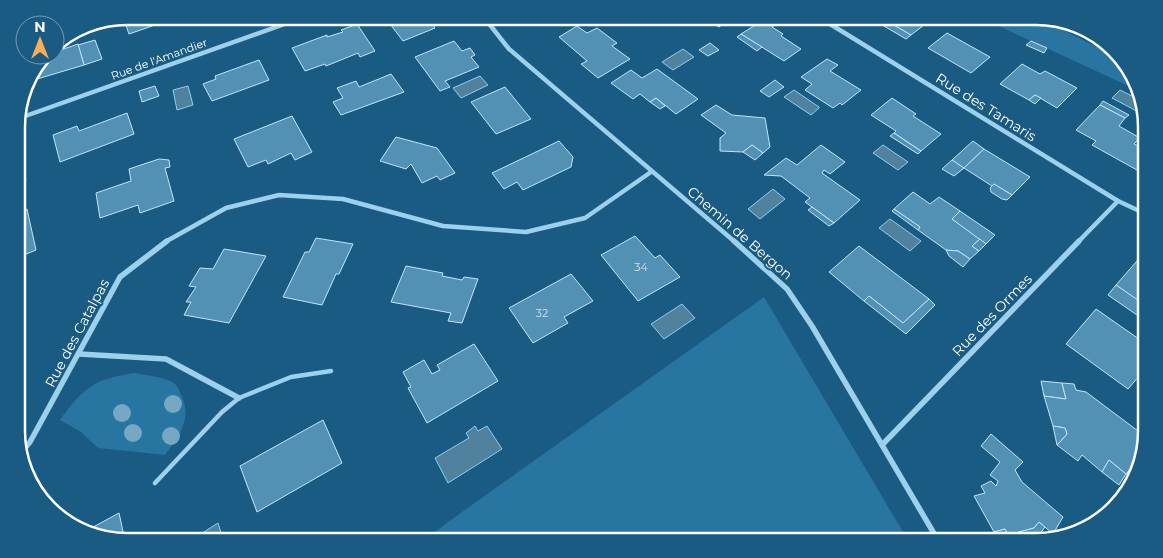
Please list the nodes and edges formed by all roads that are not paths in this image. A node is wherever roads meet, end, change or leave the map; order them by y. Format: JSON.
{"nodes":[{"id":1,"x":282,"y":25,"type":"edge"},
{"id":2,"x":490,"y":25,"type":"edge"},
{"id":3,"x":831,"y":25,"type":"edge"},
{"id":4,"x":26,"y":116,"type":"edge"},
{"id":5,"x":650,"y":172,"type":"junction"},
{"id":6,"x":1118,"y":201,"type":"junction"},
{"id":7,"x":1138,"y":210,"type":"edge"},
{"id":8,"x":79,"y":354,"type":"junction"},
{"id":9,"x":331,"y":371,"type":"dead end"},
{"id":10,"x":239,"y":398,"type":"junction"},
{"id":11,"x":882,"y":445,"type":"junction"},
{"id":12,"x":26,"y":447,"type":"edge"},
{"id":13,"x":156,"y":483,"type":"dead end"},
{"id":14,"x":934,"y":533,"type":"edge"}],
"edges":[{"from":1,"to":4,"type":"street","name":"Rue de l'Amandier"},
{"from":2,"to":5,"type":"street","name":"Chemin de Bergon"},
{"from":3,"to":6,"type":"street","name":"Rue des Tamaris"},
{"from":5,"to":8,"type":"street","name":"Rue des Catalpas"},
{"from":5,"to":11,"type":"street","name":"Chemin de Bergon"},
{"from":6,"to":7,"type":"street","name":"Rue des Tamaris"},
{"from":6,"to":11,"type":"street","name":"Rue des Ormes"},
{"from":8,"to":10,"type":"street"},
{"from":8,"to":12,"type":"street","name":"Rue des Catalpas"},
{"from":9,"to":10,"type":"lane"},
{"from":10,"to":13,"type":"lane"},
{"from":11,"to":14,"type":"street","name":"Chemin de Bergon"}]}
